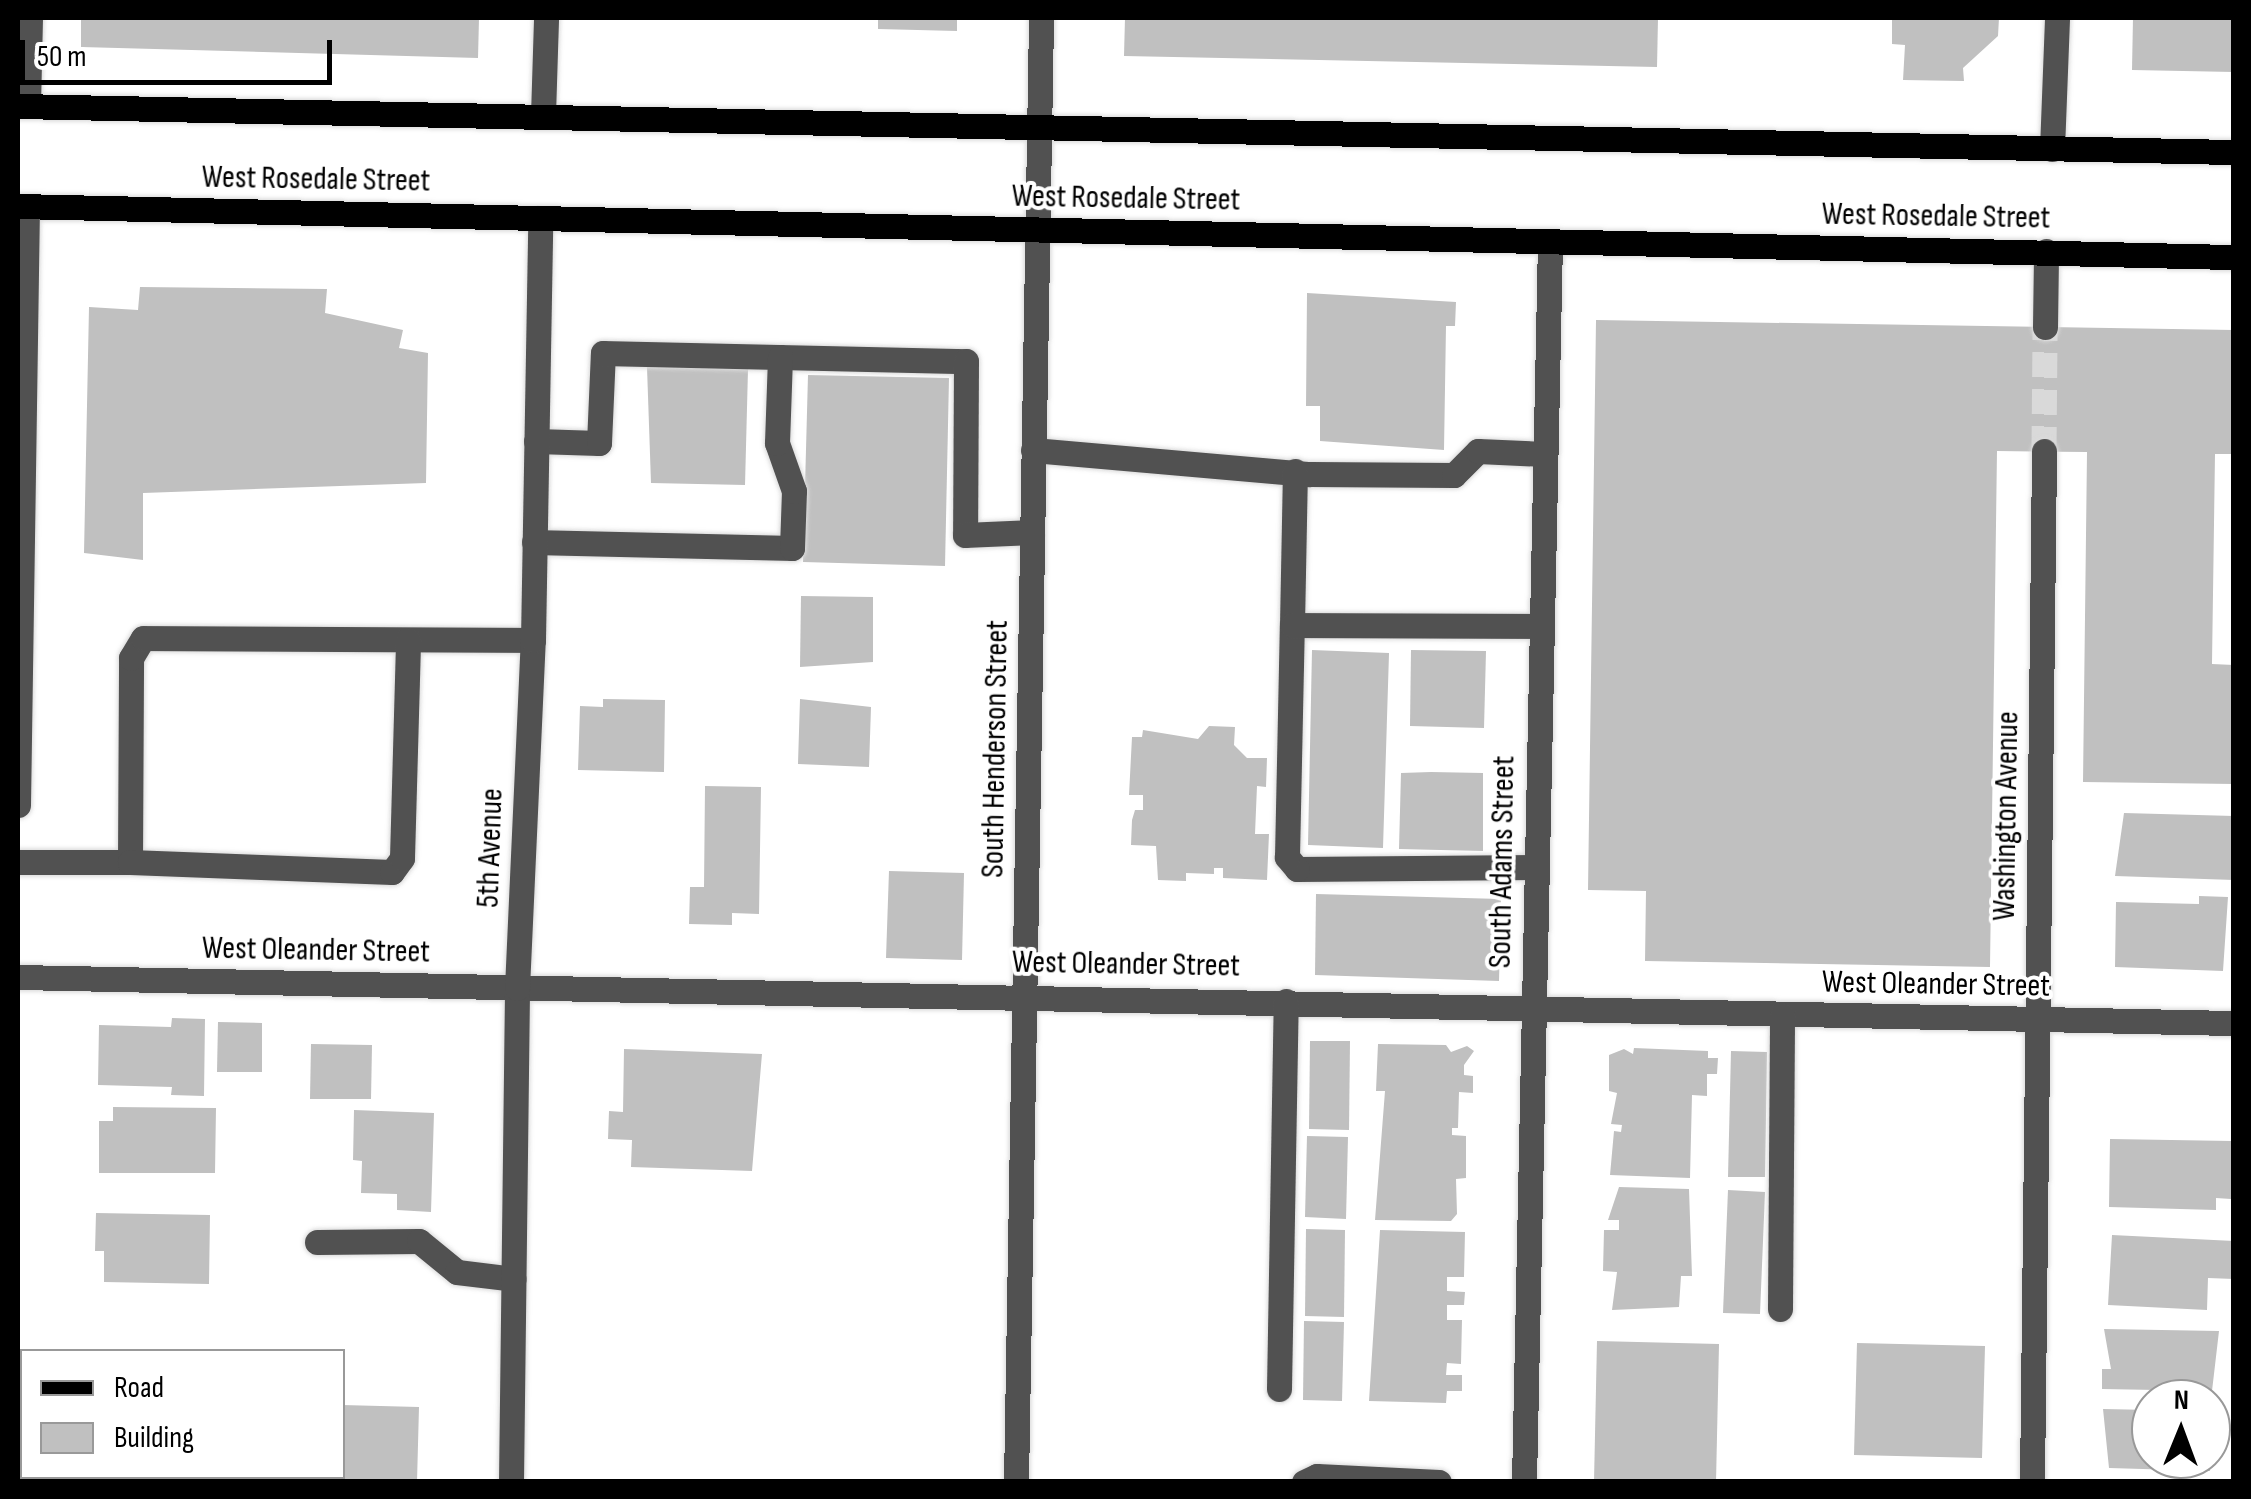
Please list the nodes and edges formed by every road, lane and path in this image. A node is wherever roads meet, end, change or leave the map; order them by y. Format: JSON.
{"nodes":[{"id":1,"x":30,"y":18,"type":"edge"},
{"id":2,"x":546,"y":18,"type":"edge"},
{"id":3,"x":1041,"y":18,"type":"edge"},
{"id":4,"x":2057,"y":18,"type":"edge"},
{"id":5,"x":23,"y":106,"type":"edge"},
{"id":6,"x":543,"y":116,"type":"junction"},
{"id":7,"x":1039,"y":129,"type":"junction"},
{"id":8,"x":2052,"y":149,"type":"junction"},
{"id":9,"x":2234,"y":152,"type":"edge"},
{"id":10,"x":22,"y":206,"type":"edge"},
{"id":11,"x":540,"y":218,"type":"junction"},
{"id":12,"x":1036,"y":229,"type":"junction"},
{"id":13,"x":1550,"y":243,"type":"junction"},
{"id":14,"x":2046,"y":251,"type":"junction"},
{"id":15,"x":2234,"y":257,"type":"edge"},
{"id":16,"x":2044,"y":327,"type":"tunnel mouth"},
{"id":17,"x":780,"y":356,"type":"junction"},
{"id":18,"x":536,"y":442,"type":"junction"},
{"id":19,"x":1033,"y":450,"type":"junction"},
{"id":20,"x":2044,"y":451,"type":"tunnel mouth"},
{"id":21,"x":1544,"y":454,"type":"junction"},
{"id":22,"x":1295,"y":471,"type":"junction"},
{"id":23,"x":1032,"y":532,"type":"junction"},
{"id":24,"x":534,"y":542,"type":"junction"},
{"id":25,"x":1292,"y":625,"type":"junction"},
{"id":26,"x":1540,"y":626,"type":"junction"},
{"id":27,"x":19,"y":627,"type":"edge"},
{"id":28,"x":408,"y":640,"type":"junction"},
{"id":29,"x":533,"y":640,"type":"junction"},
{"id":30,"x":19,"y":706,"type":"edge"},
{"id":31,"x":18,"y":805,"type":"edge"},
{"id":32,"x":18,"y":862,"type":"edge"},
{"id":33,"x":130,"y":862,"type":"junction"},
{"id":34,"x":1536,"y":867,"type":"junction"},
{"id":35,"x":18,"y":977,"type":"edge"},
{"id":36,"x":517,"y":988,"type":"junction"},
{"id":37,"x":1026,"y":995,"type":"junction"},
{"id":38,"x":1286,"y":1000,"type":"junction"},
{"id":39,"x":1533,"y":1007,"type":"junction"},
{"id":40,"x":1782,"y":1015,"type":"junction"},
{"id":41,"x":2036,"y":1019,"type":"junction"},
{"id":42,"x":2234,"y":1022,"type":"edge"},
{"id":43,"x":317,"y":1242,"type":"dead end"},
{"id":44,"x":514,"y":1279,"type":"junction"},
{"id":45,"x":1780,"y":1309,"type":"dead end"},
{"id":46,"x":1279,"y":1389,"type":"dead end"},
{"id":47,"x":511,"y":1482,"type":"edge"},
{"id":48,"x":1016,"y":1482,"type":"edge"},
{"id":49,"x":1304,"y":1482,"type":"edge"},
{"id":50,"x":1439,"y":1482,"type":"edge"},
{"id":51,"x":1524,"y":1482,"type":"edge"},
{"id":52,"x":2032,"y":1482,"type":"edge"}],
"edges":[{"from":1,"to":5,"type":"street"},
{"from":2,"to":6,"type":"street"},
{"from":3,"to":7,"type":"street","name":"South Henderson Street"},
{"from":4,"to":8,"type":"street"},
{"from":5,"to":6,"type":"main road"},
{"from":6,"to":7,"type":"main road"},
{"from":7,"to":8,"type":"main road"},
{"from":7,"to":12,"type":"street","name":"South Henderson Street"},
{"from":8,"to":9,"type":"main road"},
{"from":10,"to":11,"type":"main road","name":"West Rosedale Street"},
{"from":10,"to":27,"type":"street"},
{"from":11,"to":12,"type":"main road","name":"West Rosedale Street"},
{"from":11,"to":18,"type":"street","name":"5th Avenue"},
{"from":12,"to":13,"type":"main road","name":"West Rosedale Street"},
{"from":12,"to":19,"type":"street","name":"South Henderson Street"},
{"from":13,"to":14,"type":"main road","name":"West Rosedale Street"},
{"from":13,"to":21,"type":"street","name":"South Adams Street"},
{"from":14,"to":15,"type":"main road","name":"West Rosedale Street"},
{"from":14,"to":16,"type":"street"},
{"from":17,"to":18,"type":"street"},
{"from":17,"to":23,"type":"street"},
{"from":17,"to":24,"type":"street"},
{"from":18,"to":24,"type":"street","name":"5th Avenue"},
{"from":19,"to":22,"type":"street"},
{"from":19,"to":23,"type":"street","name":"South Henderson Street"},
{"from":20,"to":41,"type":"street","name":"Washington Avenue"},
{"from":21,"to":22,"type":"street"},
{"from":21,"to":26,"type":"street","name":"South Adams Street"},
{"from":22,"to":25,"type":"street"},
{"from":23,"to":37,"type":"street","name":"South Henderson Street"},
{"from":24,"to":29,"type":"street","name":"5th Avenue"},
{"from":25,"to":26,"type":"street"},
{"from":25,"to":34,"type":"street"},
{"from":26,"to":34,"type":"street","name":"South Adams Street"},
{"from":27,"to":30,"type":"street"},
{"from":28,"to":29,"type":"street"},
{"from":28,"to":33,"type":"street"},
{"from":28,"to":33,"type":"street"},
{"from":29,"to":36,"type":"street","name":"5th Avenue"},
{"from":30,"to":31,"type":"street"},
{"from":32,"to":33,"type":"street"},
{"from":34,"to":39,"type":"street","name":"South Adams Street"},
{"from":35,"to":36,"type":"street","name":"West Oleander Street"},
{"from":36,"to":37,"type":"street","name":"West Oleander Street"},
{"from":36,"to":44,"type":"street","name":"5th Avenue"},
{"from":37,"to":38,"type":"street","name":"West Oleander Street"},
{"from":37,"to":48,"type":"street","name":"South Henderson Street"},
{"from":38,"to":39,"type":"street","name":"West Oleander Street"},
{"from":38,"to":46,"type":"street"},
{"from":39,"to":40,"type":"street","name":"West Oleander Street"},
{"from":39,"to":51,"type":"street","name":"South Adams Street"},
{"from":40,"to":41,"type":"street","name":"West Oleander Street"},
{"from":40,"to":45,"type":"street"},
{"from":41,"to":42,"type":"street","name":"West Oleander Street"},
{"from":41,"to":52,"type":"street","name":"Washington Avenue"},
{"from":43,"to":44,"type":"street"},
{"from":44,"to":47,"type":"street","name":"5th Avenue"},
{"from":49,"to":50,"type":"street"}]}
